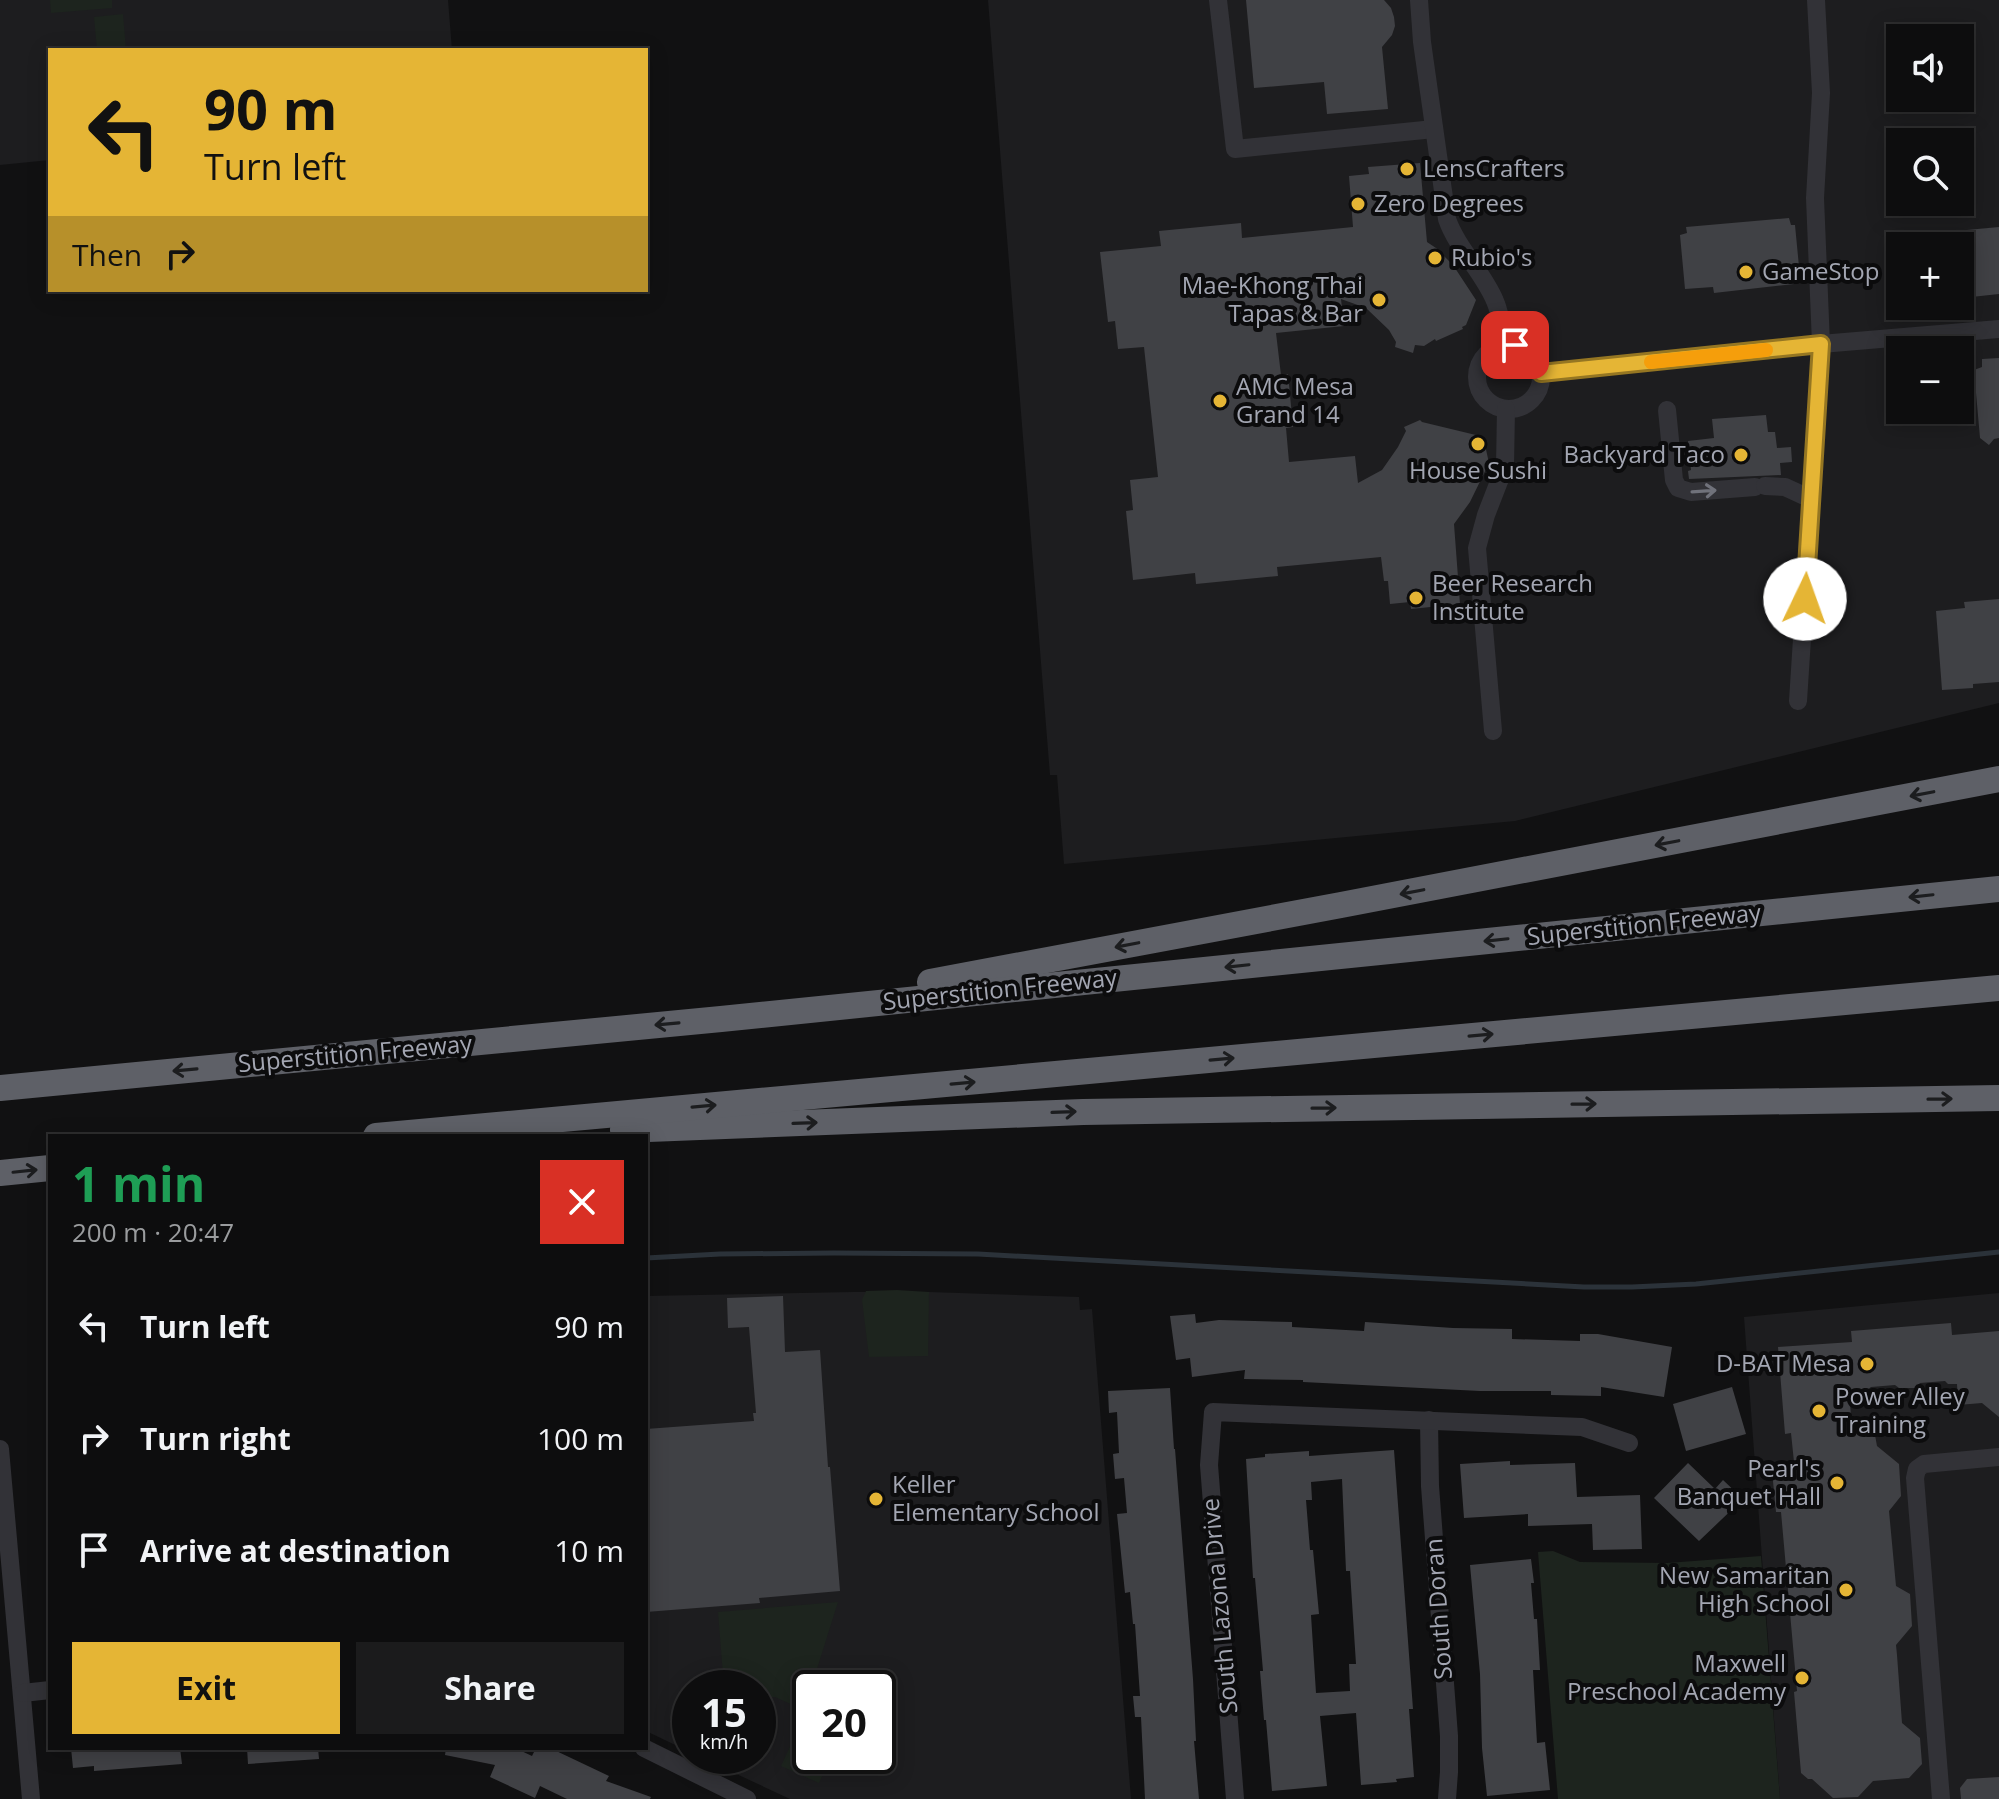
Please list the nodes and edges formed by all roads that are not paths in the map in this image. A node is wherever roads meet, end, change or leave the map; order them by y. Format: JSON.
{"nodes":[{"id":1,"x":1218,"y":0,"type":"edge"},
{"id":2,"x":1419,"y":0,"type":"edge"},
{"id":3,"x":1816,"y":0,"type":"edge"},
{"id":4,"x":1434,"y":129,"type":"junction"},
{"id":5,"x":1999,"y":329,"type":"edge"},
{"id":6,"x":1821,"y":344,"type":"junction"},
{"id":7,"x":1505,"y":345,"type":"junction"},
{"id":8,"x":1541,"y":373,"type":"junction"},
{"id":9,"x":1506,"y":409,"type":"junction"},
{"id":10,"x":1667,"y":410,"type":"dead end"},
{"id":11,"x":1811,"y":499,"type":"junction"},
{"id":12,"x":1798,"y":701,"type":"dead end"},
{"id":13,"x":1493,"y":731,"type":"dead end"},
{"id":14,"x":1999,"y":779,"type":"edge"},
{"id":15,"x":1999,"y":889,"type":"edge"},
{"id":16,"x":1999,"y":988,"type":"edge"},
{"id":17,"x":745,"y":1016,"type":"junction"},
{"id":18,"x":0,"y":1088,"type":"edge"},
{"id":19,"x":1999,"y":1098,"type":"edge"},
{"id":20,"x":398,"y":1134,"type":"edge"},
{"id":21,"x":526,"y":1134,"type":"edge"},
{"id":22,"x":48,"y":1168,"type":"edge"},
{"id":23,"x":0,"y":1173,"type":"edge"},
{"id":24,"x":1429,"y":1420,"type":"junction"},
{"id":25,"x":1629,"y":1443,"type":"dead end"},
{"id":26,"x":0,"y":1449,"type":"edge"},
{"id":27,"x":1999,"y":1457,"type":"edge"},
{"id":28,"x":48,"y":1690,"type":"edge"},
{"id":29,"x":23,"y":1693,"type":"junction"},
{"id":30,"x":648,"y":1750,"type":"edge"},
{"id":31,"x":31,"y":1799,"type":"edge"},
{"id":32,"x":747,"y":1799,"type":"edge"},
{"id":33,"x":1235,"y":1799,"type":"edge"},
{"id":34,"x":1447,"y":1799,"type":"edge"},
{"id":35,"x":1941,"y":1799,"type":"edge"}],
"edges":[{"from":1,"to":4,"type":"street"},
{"from":2,"to":4,"type":"street"},
{"from":3,"to":6,"type":"street"},
{"from":4,"to":7,"type":"street"},
{"from":5,"to":6,"type":"street"},
{"from":6,"to":8,"type":"street"},
{"from":6,"to":11,"type":"street"},
{"from":7,"to":8,"type":"street"},
{"from":7,"to":9,"type":"street"},
{"from":8,"to":9,"type":"street"},
{"from":9,"to":13,"type":"street"},
{"from":10,"to":11,"type":"street","one_way":true},
{"from":11,"to":12,"type":"street"},
{"from":14,"to":17,"type":"highway","one_way":true},
{"from":15,"to":17,"type":"highway","name":"Superstition Freeway","one_way":true},
{"from":20,"to":16,"type":"highway","one_way":true},
{"from":17,"to":18,"type":"highway","name":"Superstition Freeway","one_way":true},
{"from":21,"to":19,"type":"highway","one_way":true},
{"from":23,"to":22,"type":"highway","one_way":true},
{"from":24,"to":25,"type":"street"},
{"from":24,"to":33,"type":"street","name":"South Lazona Drive"},
{"from":24,"to":34,"type":"street","name":"South Doran"},
{"from":26,"to":29,"type":"street"},
{"from":27,"to":35,"type":"street"},
{"from":28,"to":29,"type":"street"},
{"from":29,"to":31,"type":"street"},
{"from":30,"to":32,"type":"street"}]}
